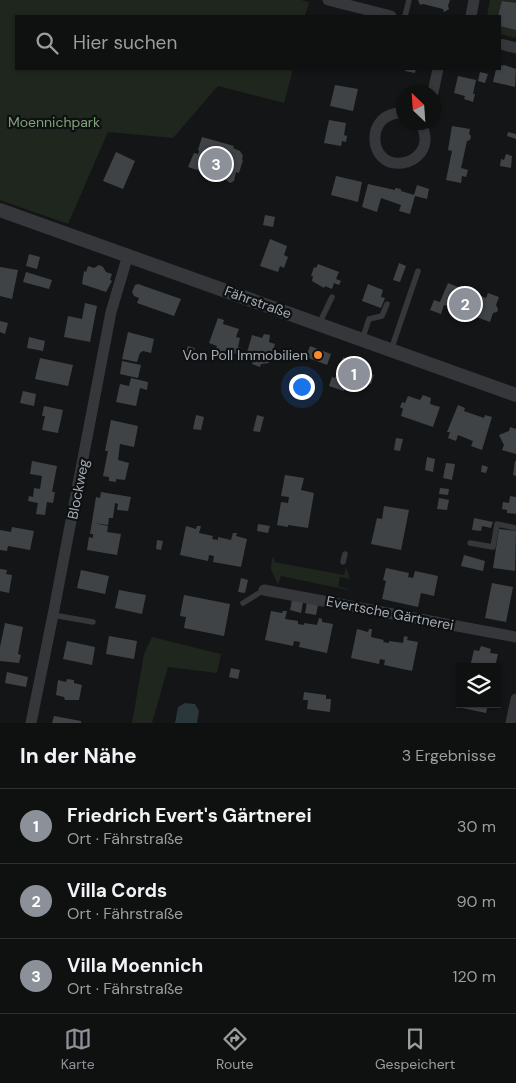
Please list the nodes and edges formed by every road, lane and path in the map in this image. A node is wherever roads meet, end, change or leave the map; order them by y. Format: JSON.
{"nodes":[{"id":1,"x":328,"y":0,"type":"edge"},
{"id":2,"x":409,"y":0,"type":"edge"},
{"id":3,"x":474,"y":0,"type":"edge"},
{"id":4,"x":387,"y":15,"type":"edge"},
{"id":5,"x":405,"y":15,"type":"edge"},
{"id":6,"x":471,"y":15,"type":"edge"},
{"id":7,"x":501,"y":44,"type":"edge"},
{"id":8,"x":516,"y":48,"type":"edge"},
{"id":9,"x":438,"y":70,"type":"edge"},
{"id":10,"x":435,"y":85,"type":"edge"},
{"id":11,"x":396,"y":114,"type":"edge"},
{"id":12,"x":424,"y":130,"type":"edge"},
{"id":13,"x":0,"y":210,"type":"edge"},
{"id":14,"x":128,"y":256,"type":"junction"},
{"id":15,"x":418,"y":272,"type":"dead end"},
{"id":16,"x":332,"y":297,"type":"dead end"},
{"id":17,"x":387,"y":304,"type":"dead end"},
{"id":18,"x":319,"y":324,"type":"junction"},
{"id":19,"x":362,"y":340,"type":"junction"},
{"id":20,"x":391,"y":350,"type":"junction"},
{"id":21,"x":516,"y":395,"type":"edge"},
{"id":22,"x":516,"y":528,"type":"edge"},
{"id":23,"x":470,"y":543,"type":"dead end"},
{"id":24,"x":345,"y":554,"type":"dead end"},
{"id":25,"x":343,"y":562,"type":"dead end"},
{"id":26,"x":264,"y":590,"type":"joint"},
{"id":27,"x":244,"y":603,"type":"dead end"},
{"id":28,"x":53,"y":615,"type":"junction"},
{"id":29,"x":93,"y":622,"type":"dead end"},
{"id":30,"x":516,"y":637,"type":"edge"},
{"id":31,"x":516,"y":699,"type":"edge"},
{"id":32,"x":31,"y":723,"type":"edge"},
{"id":33,"x":511,"y":723,"type":"edge"}],
"edges":[{"from":1,"to":4,"type":"street"},
{"from":2,"to":5,"type":"lane"},
{"from":3,"to":6,"type":"street"},
{"from":7,"to":8,"type":"street"},
{"from":9,"to":10,"type":"street"},
{"from":11,"to":12,"type":"street"},
{"from":13,"to":14,"type":"street","name":"Fährstraße"},
{"from":14,"to":18,"type":"street","name":"Fährstraße"},
{"from":14,"to":28,"type":"street","name":"Blockweg"},
{"from":15,"to":20,"type":"lane"},
{"from":16,"to":18,"type":"lane"},
{"from":17,"to":19,"type":"lane"},
{"from":18,"to":19,"type":"street","name":"Fährstraße"},
{"from":19,"to":20,"type":"street","name":"Fährstraße"},
{"from":20,"to":21,"type":"street","name":"Fährstraße"},
{"from":22,"to":23,"type":"lane"},
{"from":24,"to":25,"type":"lane"},
{"from":26,"to":27,"type":"lane"},
{"from":26,"to":30,"type":"street","name":"Evertsche Gärtnerei"},
{"from":28,"to":29,"type":"lane"},
{"from":28,"to":32,"type":"street","name":"Blockweg"},
{"from":31,"to":33,"type":"street"}]}
